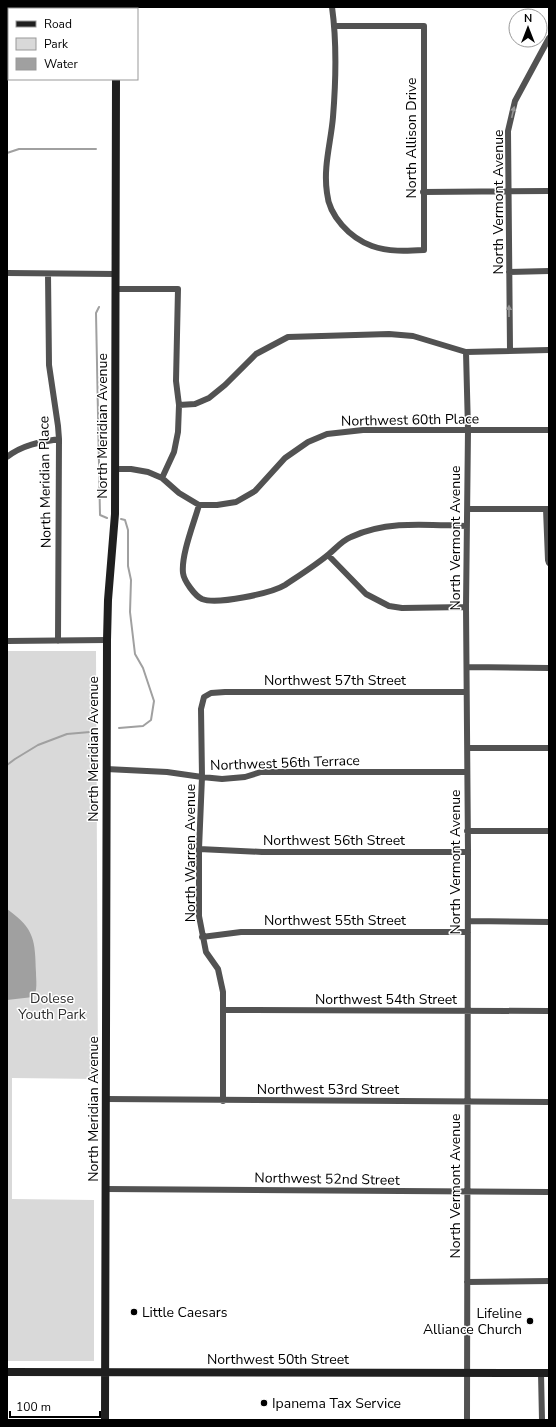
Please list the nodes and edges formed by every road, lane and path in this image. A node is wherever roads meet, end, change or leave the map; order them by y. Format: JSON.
{"nodes":[{"id":1,"x":332,"y":7,"type":"edge"},
{"id":2,"x":334,"y":26,"type":"junction"},
{"id":3,"x":549,"y":38,"type":"edge"},
{"id":4,"x":116,"y":80,"type":"edge"},
{"id":5,"x":549,"y":191,"type":"edge"},
{"id":6,"x":423,"y":192,"type":"junction"},
{"id":7,"x":508,"y":192,"type":"junction"},
{"id":8,"x":549,"y":271,"type":"edge"},
{"id":9,"x":509,"y":272,"type":"junction"},
{"id":10,"x":7,"y":273,"type":"edge"},
{"id":11,"x":48,"y":274,"type":"junction"},
{"id":12,"x":116,"y":274,"type":"junction"},
{"id":13,"x":116,"y":289,"type":"junction"},
{"id":14,"x":510,"y":350,"type":"junction"},
{"id":15,"x":549,"y":350,"type":"edge"},
{"id":16,"x":466,"y":352,"type":"junction"},
{"id":17,"x":179,"y":405,"type":"junction"},
{"id":18,"x":468,"y":430,"type":"junction"},
{"id":19,"x":549,"y":430,"type":"edge"},
{"id":20,"x":59,"y":439,"type":"junction"},
{"id":21,"x":7,"y":457,"type":"edge"},
{"id":22,"x":115,"y":469,"type":"junction"},
{"id":23,"x":162,"y":478,"type":"junction"},
{"id":24,"x":199,"y":505,"type":"junction"},
{"id":25,"x":468,"y":509,"type":"junction"},
{"id":26,"x":548,"y":509,"type":"edge"},
{"id":27,"x":467,"y":526,"type":"junction"},
{"id":28,"x":328,"y":555,"type":"junction"},
{"id":29,"x":549,"y":563,"type":"edge"},
{"id":30,"x":466,"y":607,"type":"junction"},
{"id":31,"x":107,"y":640,"type":"junction"},
{"id":32,"x":7,"y":641,"type":"edge"},
{"id":33,"x":58,"y":641,"type":"junction"},
{"id":34,"x":467,"y":668,"type":"junction"},
{"id":35,"x":549,"y":668,"type":"edge"},
{"id":36,"x":466,"y":692,"type":"junction"},
{"id":37,"x":204,"y":697,"type":"joint"},
{"id":38,"x":468,"y":748,"type":"junction"},
{"id":39,"x":549,"y":748,"type":"edge"},
{"id":40,"x":106,"y":769,"type":"junction"},
{"id":41,"x":466,"y":772,"type":"junction"},
{"id":42,"x":202,"y":777,"type":"junction"},
{"id":43,"x":467,"y":831,"type":"junction"},
{"id":44,"x":549,"y":831,"type":"edge"},
{"id":45,"x":199,"y":849,"type":"junction"},
{"id":46,"x":468,"y":852,"type":"junction"},
{"id":47,"x":468,"y":921,"type":"junction"},
{"id":48,"x":549,"y":922,"type":"edge"},
{"id":49,"x":468,"y":932,"type":"junction"},
{"id":50,"x":202,"y":937,"type":"junction"},
{"id":51,"x":222,"y":1010,"type":"junction"},
{"id":52,"x":467,"y":1011,"type":"junction"},
{"id":53,"x":549,"y":1011,"type":"edge"},
{"id":54,"x":106,"y":1099,"type":"junction"},
{"id":55,"x":223,"y":1101,"type":"junction"},
{"id":56,"x":467,"y":1102,"type":"junction"},
{"id":57,"x":549,"y":1102,"type":"edge"},
{"id":58,"x":105,"y":1189,"type":"junction"},
{"id":59,"x":549,"y":1192,"type":"edge"},
{"id":60,"x":466,"y":1193,"type":"junction"},
{"id":61,"x":549,"y":1281,"type":"edge"},
{"id":62,"x":467,"y":1282,"type":"junction"},
{"id":63,"x":7,"y":1372,"type":"edge"},
{"id":64,"x":105,"y":1372,"type":"junction"},
{"id":65,"x":467,"y":1372,"type":"junction"},
{"id":66,"x":545,"y":1373,"type":"edge"},
{"id":67,"x":105,"y":1420,"type":"edge"},
{"id":68,"x":467,"y":1420,"type":"edge"},
{"id":69,"x":542,"y":1420,"type":"edge"}],
"edges":[{"from":1,"to":2,"type":"street"},
{"from":2,"to":6,"type":"street","name":"North Allison Drive"},
{"from":2,"to":6,"type":"street","name":"North Allison Drive"},
{"from":7,"to":3,"type":"street","name":"North Vermont Avenue","one_way":true},
{"from":4,"to":12,"type":"main road","name":"North Meridian Avenue"},
{"from":5,"to":7,"type":"street"},
{"from":6,"to":7,"type":"street"},
{"from":7,"to":9,"type":"street","name":"North Vermont Avenue"},
{"from":8,"to":9,"type":"street"},
{"from":14,"to":9,"type":"street","name":"North Vermont Avenue","one_way":true},
{"from":10,"to":11,"type":"street"},
{"from":11,"to":12,"type":"street"},
{"from":11,"to":20,"type":"street","name":"North Meridian Place"},
{"from":12,"to":13,"type":"main road","name":"North Meridian Avenue"},
{"from":13,"to":17,"type":"street"},
{"from":13,"to":22,"type":"main road","name":"North Meridian Avenue"},
{"from":14,"to":15,"type":"street"},
{"from":14,"to":16,"type":"street"},
{"from":16,"to":17,"type":"street"},
{"from":16,"to":18,"type":"street","name":"North Vermont Avenue"},
{"from":17,"to":23,"type":"street"},
{"from":18,"to":19,"type":"street","name":"Northwest 60th Place"},
{"from":18,"to":24,"type":"street","name":"Northwest 60th Place"},
{"from":18,"to":25,"type":"street","name":"North Vermont Avenue"},
{"from":20,"to":21,"type":"street"},
{"from":20,"to":33,"type":"street","name":"North Meridian Place"},
{"from":22,"to":23,"type":"street"},
{"from":22,"to":31,"type":"main road","name":"North Meridian Avenue"},
{"from":23,"to":24,"type":"street"},
{"from":24,"to":28,"type":"street"},
{"from":25,"to":26,"type":"street"},
{"from":25,"to":27,"type":"street","name":"North Vermont Avenue"},
{"from":26,"to":29,"type":"street"},
{"from":27,"to":28,"type":"street"},
{"from":27,"to":30,"type":"street","name":"North Vermont Avenue"},
{"from":28,"to":30,"type":"street"},
{"from":30,"to":34,"type":"street","name":"North Vermont Avenue"},
{"from":31,"to":33,"type":"street"},
{"from":31,"to":40,"type":"main road","name":"North Meridian Avenue"},
{"from":32,"to":33,"type":"street"},
{"from":34,"to":35,"type":"street"},
{"from":34,"to":36,"type":"street","name":"North Vermont Avenue"},
{"from":36,"to":37,"type":"street","name":"Northwest 57th Street"},
{"from":36,"to":38,"type":"street","name":"North Vermont Avenue"},
{"from":37,"to":42,"type":"street","name":"North Warren Avenue"},
{"from":38,"to":39,"type":"street"},
{"from":38,"to":41,"type":"street","name":"North Vermont Avenue"},
{"from":40,"to":42,"type":"street","name":"Northwest 56th Terrace"},
{"from":40,"to":54,"type":"main road","name":"North Meridian Avenue"},
{"from":41,"to":42,"type":"street","name":"Northwest 56th Terrace"},
{"from":41,"to":43,"type":"street","name":"North Vermont Avenue"},
{"from":42,"to":45,"type":"street","name":"North Warren Avenue"},
{"from":43,"to":44,"type":"street"},
{"from":43,"to":46,"type":"street","name":"North Vermont Avenue"},
{"from":45,"to":46,"type":"street","name":"Northwest 56th Street"},
{"from":45,"to":50,"type":"street","name":"North Warren Avenue"},
{"from":46,"to":47,"type":"street","name":"North Vermont Avenue"},
{"from":47,"to":48,"type":"street"},
{"from":47,"to":49,"type":"street","name":"North Vermont Avenue"},
{"from":49,"to":50,"type":"street","name":"Northwest 55th Street"},
{"from":49,"to":52,"type":"street","name":"North Vermont Avenue"},
{"from":50,"to":51,"type":"street","name":"North Warren Avenue"},
{"from":51,"to":52,"type":"street","name":"Northwest 54th Street"},
{"from":51,"to":55,"type":"street","name":"North Warren Avenue"},
{"from":52,"to":53,"type":"street","name":"Northwest 54th Street"},
{"from":52,"to":56,"type":"street","name":"North Vermont Avenue"},
{"from":54,"to":55,"type":"street","name":"Northwest 53rd Street"},
{"from":54,"to":58,"type":"main road","name":"North Meridian Avenue"},
{"from":55,"to":56,"type":"street","name":"Northwest 53rd Street"},
{"from":56,"to":57,"type":"street","name":"Northwest 53rd Street"},
{"from":56,"to":60,"type":"street","name":"North Vermont Avenue"},
{"from":58,"to":60,"type":"street","name":"Northwest 52nd Street"},
{"from":58,"to":64,"type":"main road","name":"North Meridian Avenue"},
{"from":59,"to":60,"type":"street","name":"Northwest 52nd Street"},
{"from":60,"to":62,"type":"street","name":"North Vermont Avenue"},
{"from":61,"to":62,"type":"street"},
{"from":62,"to":65,"type":"street","name":"North Vermont Avenue"},
{"from":63,"to":64,"type":"main road","name":"Northwest 50th Street"},
{"from":64,"to":65,"type":"main road","name":"Northwest 50th Street"},
{"from":64,"to":67,"type":"main road","name":"North Meridian Avenue"},
{"from":65,"to":66,"type":"main road","name":"Northwest 50th Street"},
{"from":65,"to":68,"type":"street"},
{"from":66,"to":69,"type":"street"}]}
